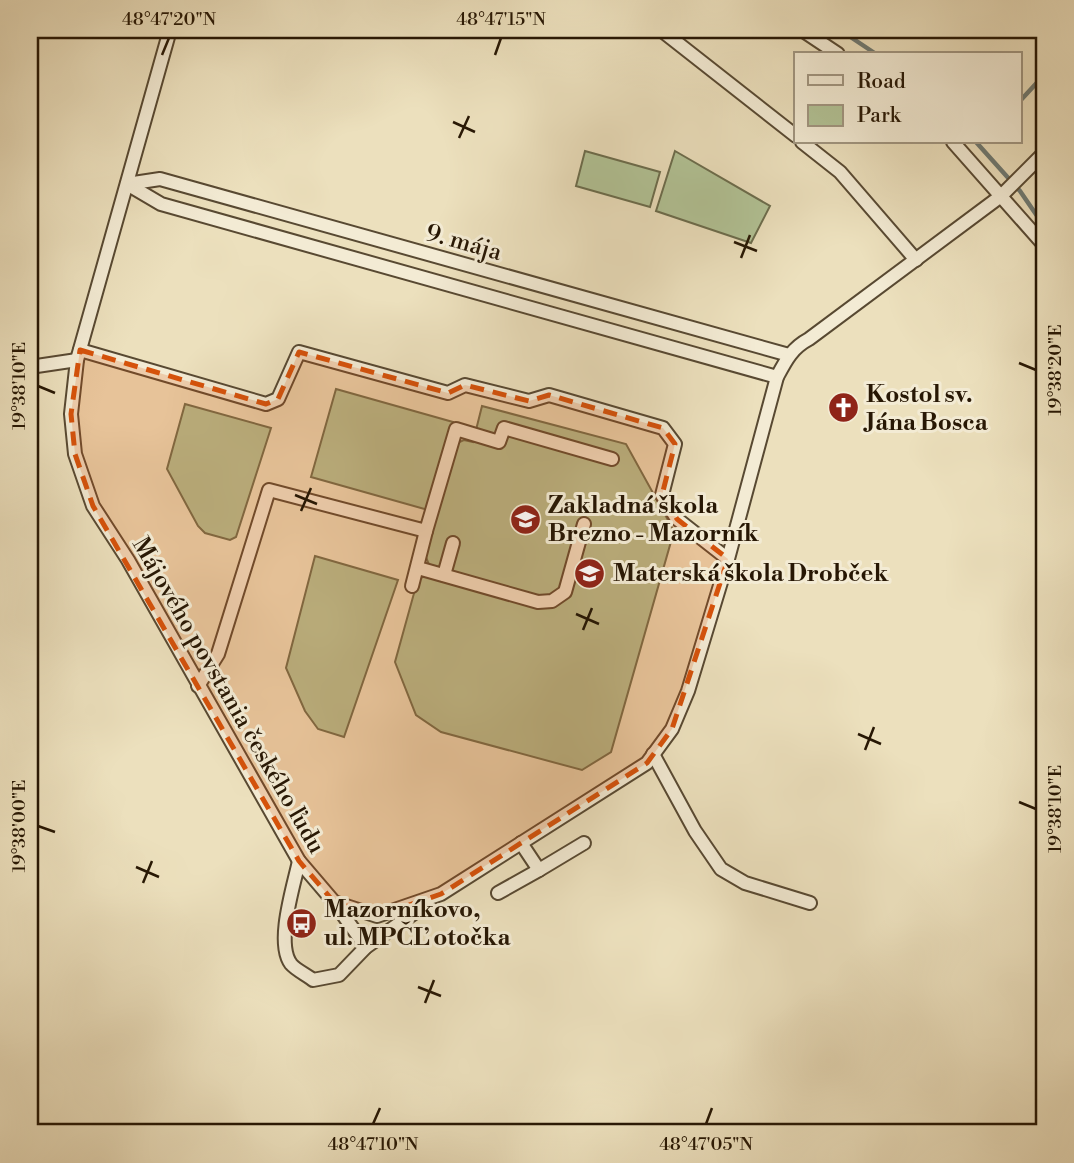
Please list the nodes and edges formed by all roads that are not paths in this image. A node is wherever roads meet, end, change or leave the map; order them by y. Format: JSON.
{"nodes":[{"id":1,"x":170,"y":30,"type":"edge"},
{"id":2,"x":802,"y":30,"type":"edge"},
{"id":3,"x":668,"y":32,"type":"edge"},
{"id":4,"x":835,"y":52,"type":"edge"},
{"id":5,"x":794,"y":134,"type":"edge"},
{"id":6,"x":805,"y":144,"type":"edge"},
{"id":7,"x":955,"y":144,"type":"edge"},
{"id":8,"x":1044,"y":153,"type":"edge"},
{"id":9,"x":127,"y":184,"type":"junction"},
{"id":10,"x":1006,"y":193,"type":"junction"},
{"id":11,"x":1044,"y":245,"type":"edge"},
{"id":12,"x":916,"y":260,"type":"junction"},
{"id":13,"x":79,"y":355,"type":"junction"},
{"id":14,"x":789,"y":355,"type":"junction"},
{"id":15,"x":30,"y":367,"type":"edge"},
{"id":16,"x":777,"y":377,"type":"junction"},
{"id":17,"x":612,"y":459,"type":"dead end"},
{"id":18,"x":584,"y":524,"type":"dead end"},
{"id":19,"x":426,"y":531,"type":"junction"},
{"id":20,"x":453,"y":542,"type":"dead end"},
{"id":21,"x":728,"y":559,"type":"junction"},
{"id":22,"x":418,"y":568,"type":"junction"},
{"id":23,"x":444,"y":575,"type":"junction"},
{"id":24,"x":412,"y":586,"type":"dead end"},
{"id":25,"x":198,"y":686,"type":"junction"},
{"id":26,"x":653,"y":754,"type":"junction"},
{"id":27,"x":521,"y":843,"type":"junction"},
{"id":28,"x":584,"y":843,"type":"dead end"},
{"id":29,"x":299,"y":861,"type":"junction"},
{"id":30,"x":539,"y":870,"type":"junction"},
{"id":31,"x":498,"y":893,"type":"dead end"},
{"id":32,"x":441,"y":894,"type":"junction"},
{"id":33,"x":334,"y":902,"type":"junction"},
{"id":34,"x":810,"y":903,"type":"dead end"},
{"id":35,"x":366,"y":947,"type":"junction"}],
"edges":[{"from":1,"to":9,"type":"street","name":"Májového povstania českého ľudu"},
{"from":2,"to":4,"type":"street"},
{"from":3,"to":5,"type":"street"},
{"from":6,"to":12,"type":"street"},
{"from":7,"to":10,"type":"street"},
{"from":8,"to":10,"type":"street"},
{"from":9,"to":13,"type":"street","name":"Májového povstania českého ľudu"},
{"from":9,"to":14,"type":"street","name":"9. mája"},
{"from":9,"to":16,"type":"street"},
{"from":10,"to":11,"type":"street"},
{"from":10,"to":12,"type":"street"},
{"from":12,"to":14,"type":"street"},
{"from":13,"to":15,"type":"street"},
{"from":13,"to":21,"type":"street"},
{"from":13,"to":25,"type":"street","name":"Májového povstania českého ľudu"},
{"from":14,"to":16,"type":"street"},
{"from":16,"to":21,"type":"street"},
{"from":17,"to":19,"type":"street"},
{"from":18,"to":23,"type":"street"},
{"from":19,"to":22,"type":"street"},
{"from":19,"to":25,"type":"street"},
{"from":20,"to":23,"type":"street"},
{"from":21,"to":26,"type":"street"},
{"from":22,"to":23,"type":"street"},
{"from":22,"to":24,"type":"street"},
{"from":25,"to":29,"type":"street","name":"Májového povstania českého ľudu"},
{"from":26,"to":27,"type":"street"},
{"from":26,"to":34,"type":"street"},
{"from":27,"to":30,"type":"street"},
{"from":27,"to":32,"type":"street"},
{"from":28,"to":30,"type":"street"},
{"from":29,"to":33,"type":"street","name":"Májového povstania českého ľudu"},
{"from":29,"to":35,"type":"street"},
{"from":30,"to":31,"type":"street"},
{"from":32,"to":33,"type":"street"},
{"from":32,"to":35,"type":"street"},
{"from":33,"to":35,"type":"street","name":"Májového povstania českého ľudu"}]}
